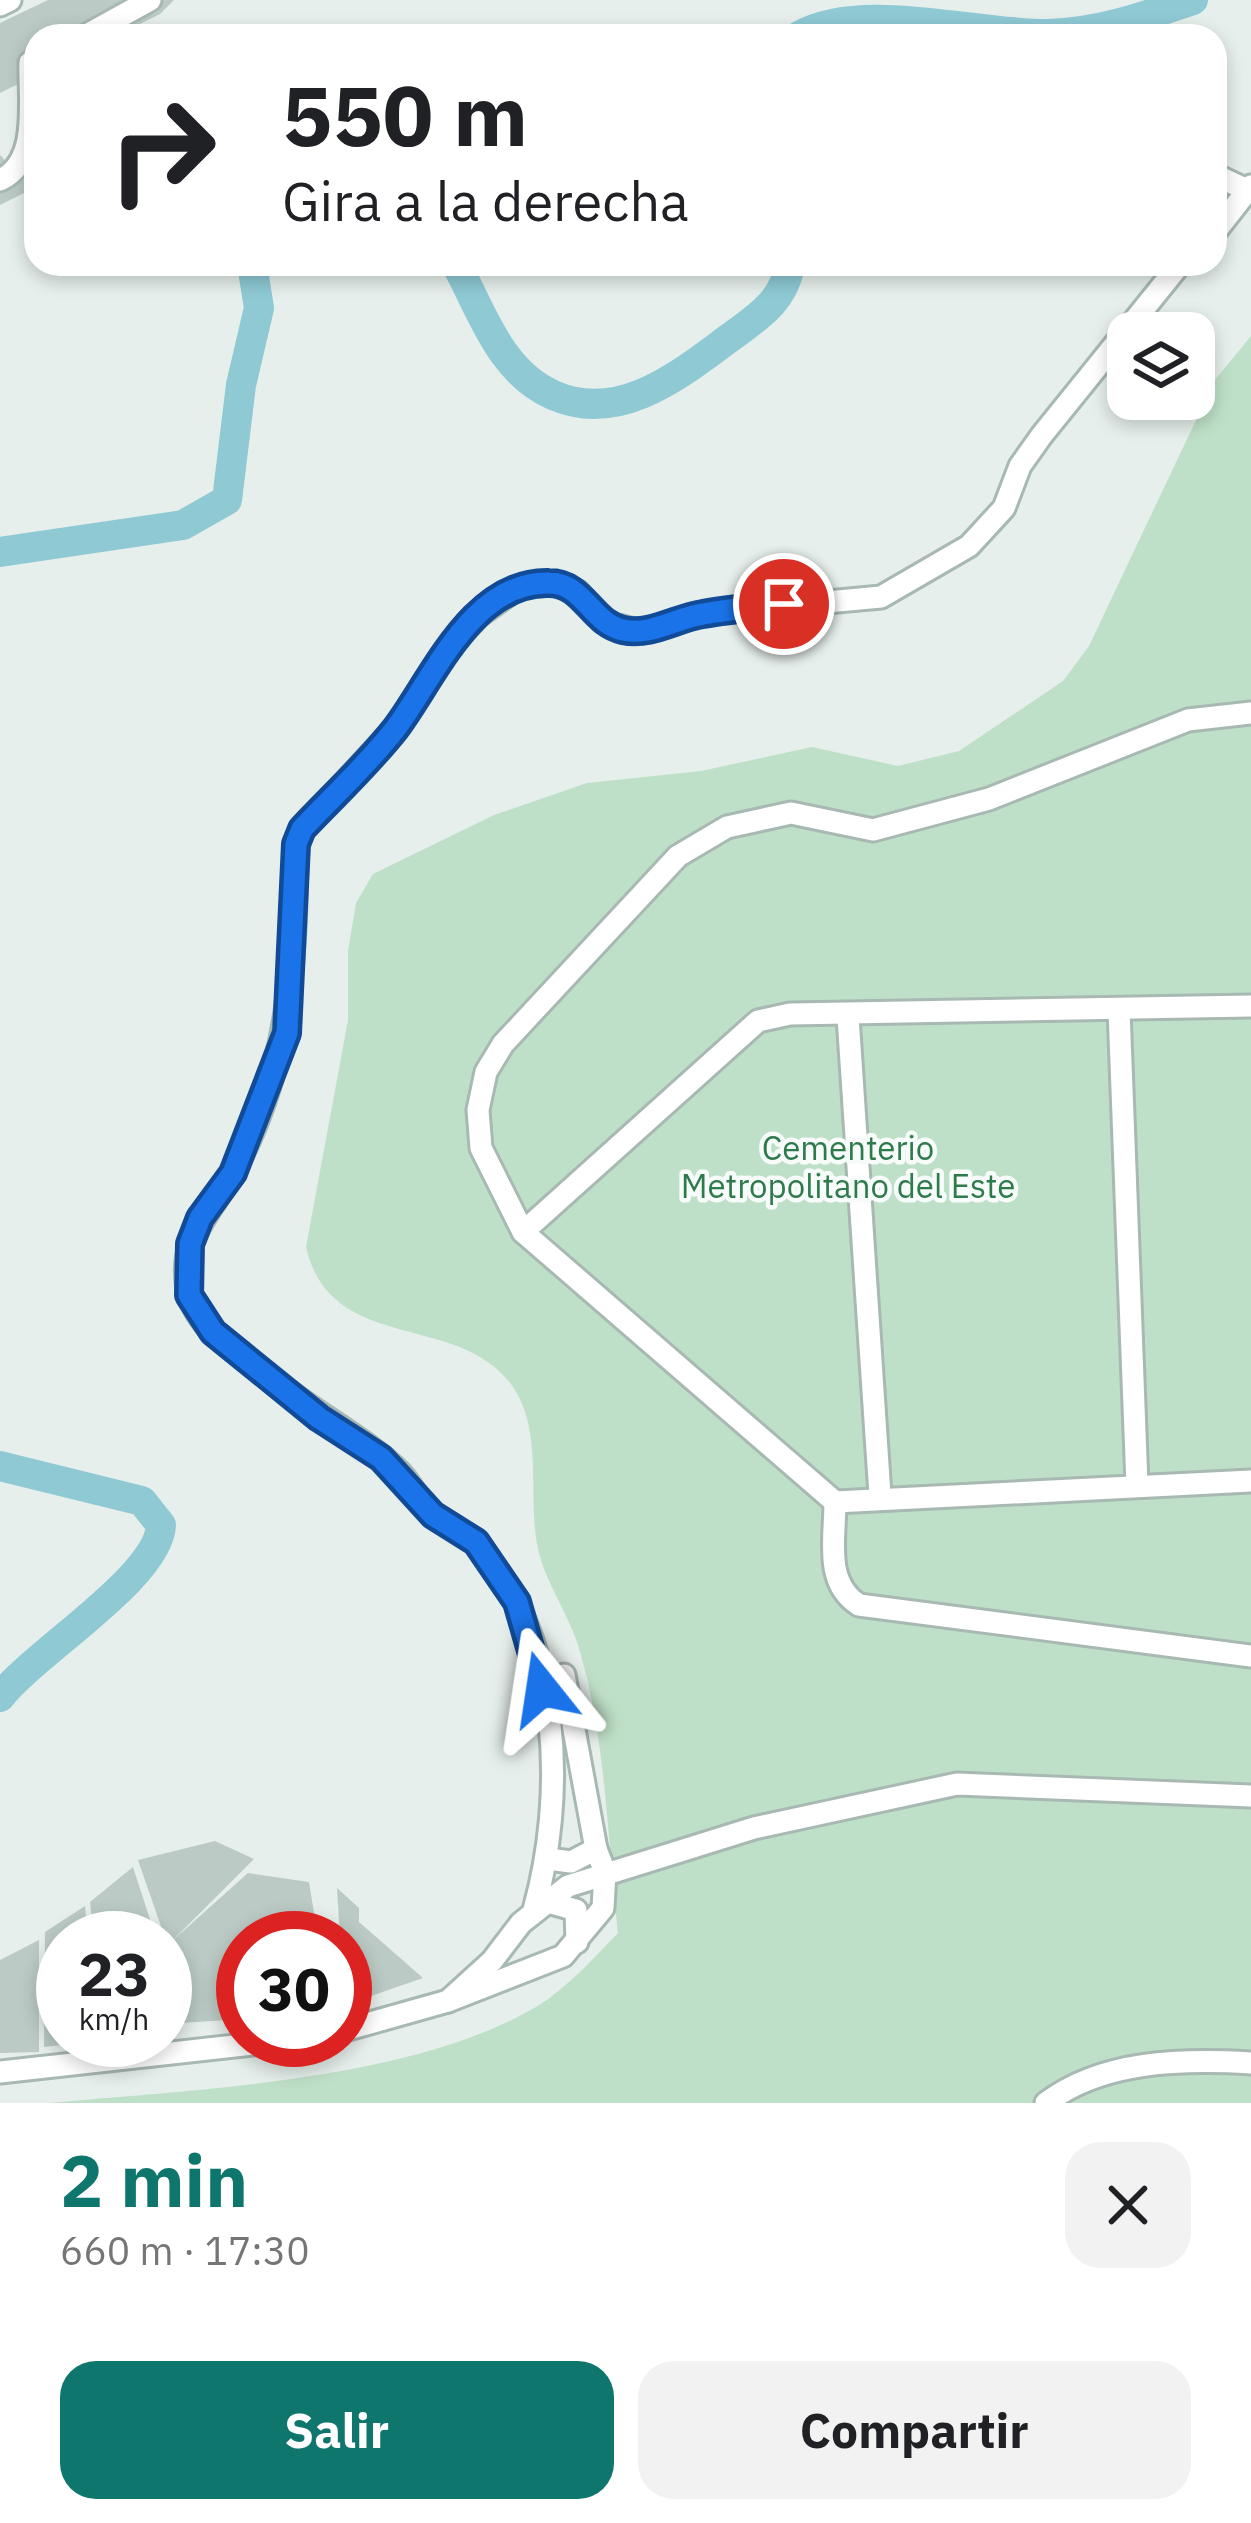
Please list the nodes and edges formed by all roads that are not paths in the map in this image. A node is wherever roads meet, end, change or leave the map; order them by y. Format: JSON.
{"nodes":[{"id":1,"x":10,"y":0,"type":"edge"},
{"id":2,"x":151,"y":0,"type":"edge"},
{"id":3,"x":0,"y":5,"type":"edge"},
{"id":4,"x":107,"y":24,"type":"edge"},
{"id":5,"x":24,"y":158,"type":"edge"},
{"id":6,"x":0,"y":180,"type":"edge"},
{"id":7,"x":1249,"y":188,"type":"edge"},
{"id":8,"x":1227,"y":216,"type":"edge"},
{"id":9,"x":1170,"y":276,"type":"edge"},
{"id":10,"x":1251,"y":713,"type":"edge"},
{"id":11,"x":1251,"y":1006,"type":"edge"},
{"id":12,"x":1119,"y":1010,"type":"junction"},
{"id":13,"x":848,"y":1017,"type":"junction"},
{"id":14,"x":523,"y":1232,"type":"junction"},
{"id":15,"x":1251,"y":1480,"type":"edge"},
{"id":16,"x":1137,"y":1485,"type":"junction"},
{"id":17,"x":880,"y":1496,"type":"junction"},
{"id":18,"x":835,"y":1502,"type":"junction"},
{"id":19,"x":1251,"y":1656,"type":"edge"},
{"id":20,"x":564,"y":1675,"type":"dead end"},
{"id":21,"x":1251,"y":1796,"type":"edge"},
{"id":22,"x":596,"y":1849,"type":"junction"},
{"id":23,"x":548,"y":1859,"type":"junction"},
{"id":24,"x":605,"y":1872,"type":"junction"},
{"id":25,"x":539,"y":1906,"type":"junction"},
{"id":26,"x":577,"y":1942,"type":"junction"},
{"id":27,"x":448,"y":2001,"type":"junction"},
{"id":28,"x":372,"y":2022,"type":"edge"},
{"id":29,"x":216,"y":2048,"type":"edge"},
{"id":30,"x":1251,"y":2063,"type":"edge"},
{"id":31,"x":0,"y":2072,"type":"edge"},
{"id":32,"x":1046,"y":2103,"type":"edge"}],
"edges":[{"from":1,"to":3,"type":"street"},
{"from":2,"to":4,"type":"street"},
{"from":5,"to":6,"type":"street"},
{"from":7,"to":8,"type":"street"},
{"from":9,"to":23,"type":"street"},
{"from":10,"to":14,"type":"street"},
{"from":11,"to":12,"type":"street"},
{"from":12,"to":13,"type":"street"},
{"from":12,"to":16,"type":"street"},
{"from":13,"to":14,"type":"street"},
{"from":13,"to":17,"type":"street"},
{"from":14,"to":18,"type":"street"},
{"from":15,"to":16,"type":"street"},
{"from":16,"to":17,"type":"street"},
{"from":17,"to":18,"type":"street"},
{"from":18,"to":19,"type":"street"},
{"from":20,"to":22,"type":"street"},
{"from":21,"to":24,"type":"street"},
{"from":22,"to":23,"type":"street"},
{"from":22,"to":24,"type":"street"},
{"from":23,"to":25,"type":"street"},
{"from":24,"to":25,"type":"street"},
{"from":24,"to":26,"type":"street"},
{"from":25,"to":26,"type":"street"},
{"from":25,"to":27,"type":"street"},
{"from":26,"to":27,"type":"street"},
{"from":27,"to":28,"type":"street"},
{"from":29,"to":31,"type":"street"},
{"from":30,"to":32,"type":"street"}]}
